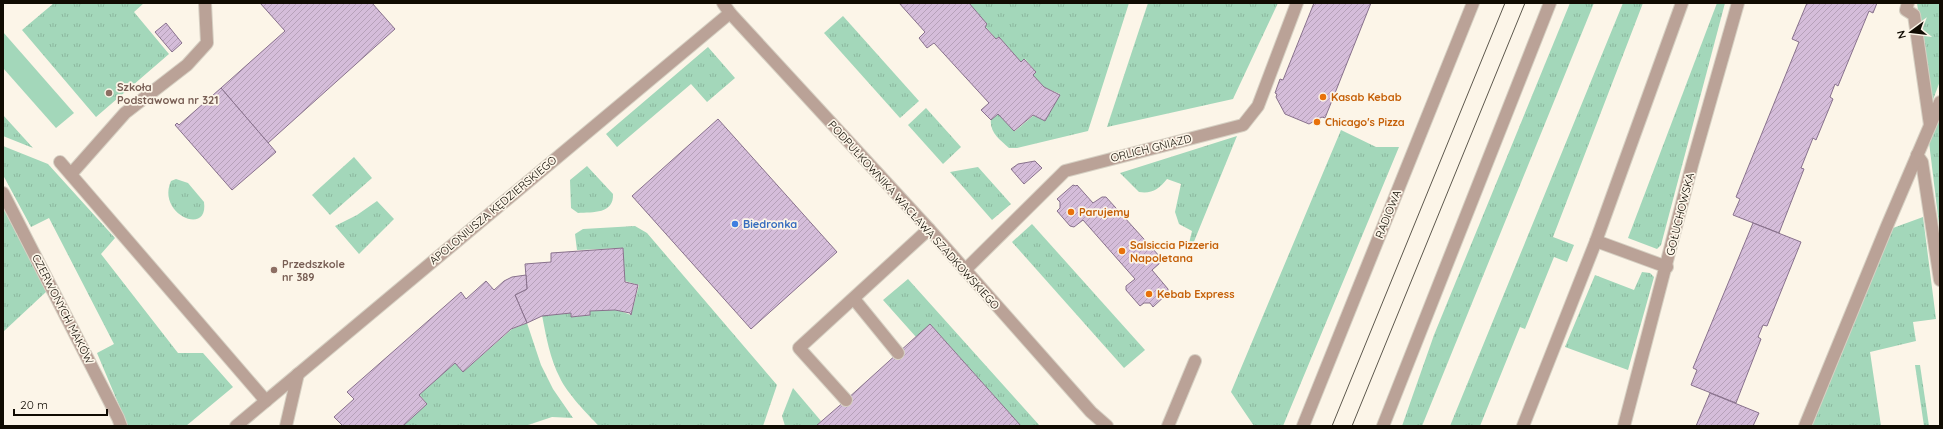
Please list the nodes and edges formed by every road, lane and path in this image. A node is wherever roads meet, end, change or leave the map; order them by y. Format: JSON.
{"nodes":[{"id":1,"x":205,"y":3,"type":"edge"},
{"id":2,"x":1297,"y":3,"type":"edge"},
{"id":3,"x":1472,"y":3,"type":"edge"},
{"id":4,"x":1550,"y":3,"type":"edge"},
{"id":5,"x":1682,"y":3,"type":"edge"},
{"id":6,"x":1738,"y":3,"type":"edge"},
{"id":7,"x":1908,"y":3,"type":"edge"},
{"id":8,"x":726,"y":8,"type":"edge"},
{"id":9,"x":1940,"y":102,"type":"edge"},
{"id":10,"x":1930,"y":126,"type":"junction"},
{"id":11,"x":1917,"y":155,"type":"junction"},
{"id":12,"x":60,"y":162,"type":"dead end"},
{"id":13,"x":71,"y":174,"type":"junction"},
{"id":14,"x":3,"y":192,"type":"edge"},
{"id":15,"x":929,"y":229,"type":"junction"},
{"id":16,"x":1596,"y":241,"type":"junction"},
{"id":17,"x":1667,"y":267,"type":"junction"},
{"id":18,"x":965,"y":270,"type":"junction"},
{"id":19,"x":1940,"y":280,"type":"edge"},
{"id":20,"x":854,"y":299,"type":"junction"},
{"id":21,"x":898,"y":353,"type":"dead end"},
{"id":22,"x":1194,"y":361,"type":"dead end"},
{"id":23,"x":298,"y":374,"type":"junction"},
{"id":24,"x":846,"y":400,"type":"dead end"},
{"id":25,"x":266,"y":401,"type":"junction"},
{"id":26,"x":121,"y":426,"type":"edge"},
{"id":27,"x":236,"y":426,"type":"edge"},
{"id":28,"x":286,"y":426,"type":"edge"},
{"id":29,"x":1107,"y":426,"type":"edge"},
{"id":30,"x":1168,"y":426,"type":"edge"},
{"id":31,"x":1302,"y":426,"type":"edge"},
{"id":32,"x":1383,"y":426,"type":"edge"},
{"id":33,"x":1523,"y":426,"type":"edge"},
{"id":34,"x":1624,"y":426,"type":"edge"},
{"id":35,"x":1805,"y":426,"type":"edge"}],
"edges":[{"from":1,"to":13,"type":"street"},
{"from":2,"to":18,"type":"street","name":"ORLICH GNIAZD"},
{"from":3,"to":31,"type":"street","name":"RADIOWA"},
{"from":4,"to":32,"type":"street"},
{"from":5,"to":16,"type":"street"},
{"from":6,"to":17,"type":"street","name":"GOŁUCHOWSKA"},
{"from":7,"to":10,"type":"street"},
{"from":8,"to":15,"type":"street","name":"PODPUŁKOWNIKA WACŁAWA SZADKOWSKIEGO"},
{"from":8,"to":23,"type":"street","name":"APOLONIUSZA KĘDZIERSKIEGO"},
{"from":9,"to":10,"type":"street"},
{"from":10,"to":11,"type":"street"},
{"from":11,"to":19,"type":"street"},
{"from":11,"to":35,"type":"street"},
{"from":12,"to":13,"type":"street"},
{"from":13,"to":25,"type":"street"},
{"from":14,"to":26,"type":"street","name":"CZERWONYCH MAKÓW"},
{"from":15,"to":18,"type":"street","name":"PODPUŁKOWNIKA WACŁAWA SZADKOWSKIEGO"},
{"from":15,"to":20,"type":"street"},
{"from":16,"to":17,"type":"street"},
{"from":16,"to":33,"type":"street"},
{"from":17,"to":34,"type":"street","name":"GOŁUCHOWSKA"},
{"from":18,"to":29,"type":"street","name":"PODPUŁKOWNIKA WACŁAWA SZADKOWSKIEGO"},
{"from":20,"to":21,"type":"street"},
{"from":20,"to":24,"type":"street"},
{"from":22,"to":30,"type":"street"},
{"from":23,"to":25,"type":"street","name":"APOLONIUSZA KĘDZIERSKIEGO"},
{"from":23,"to":28,"type":"street"},
{"from":25,"to":27,"type":"street","name":"APOLONIUSZA KĘDZIERSKIEGO"}]}
